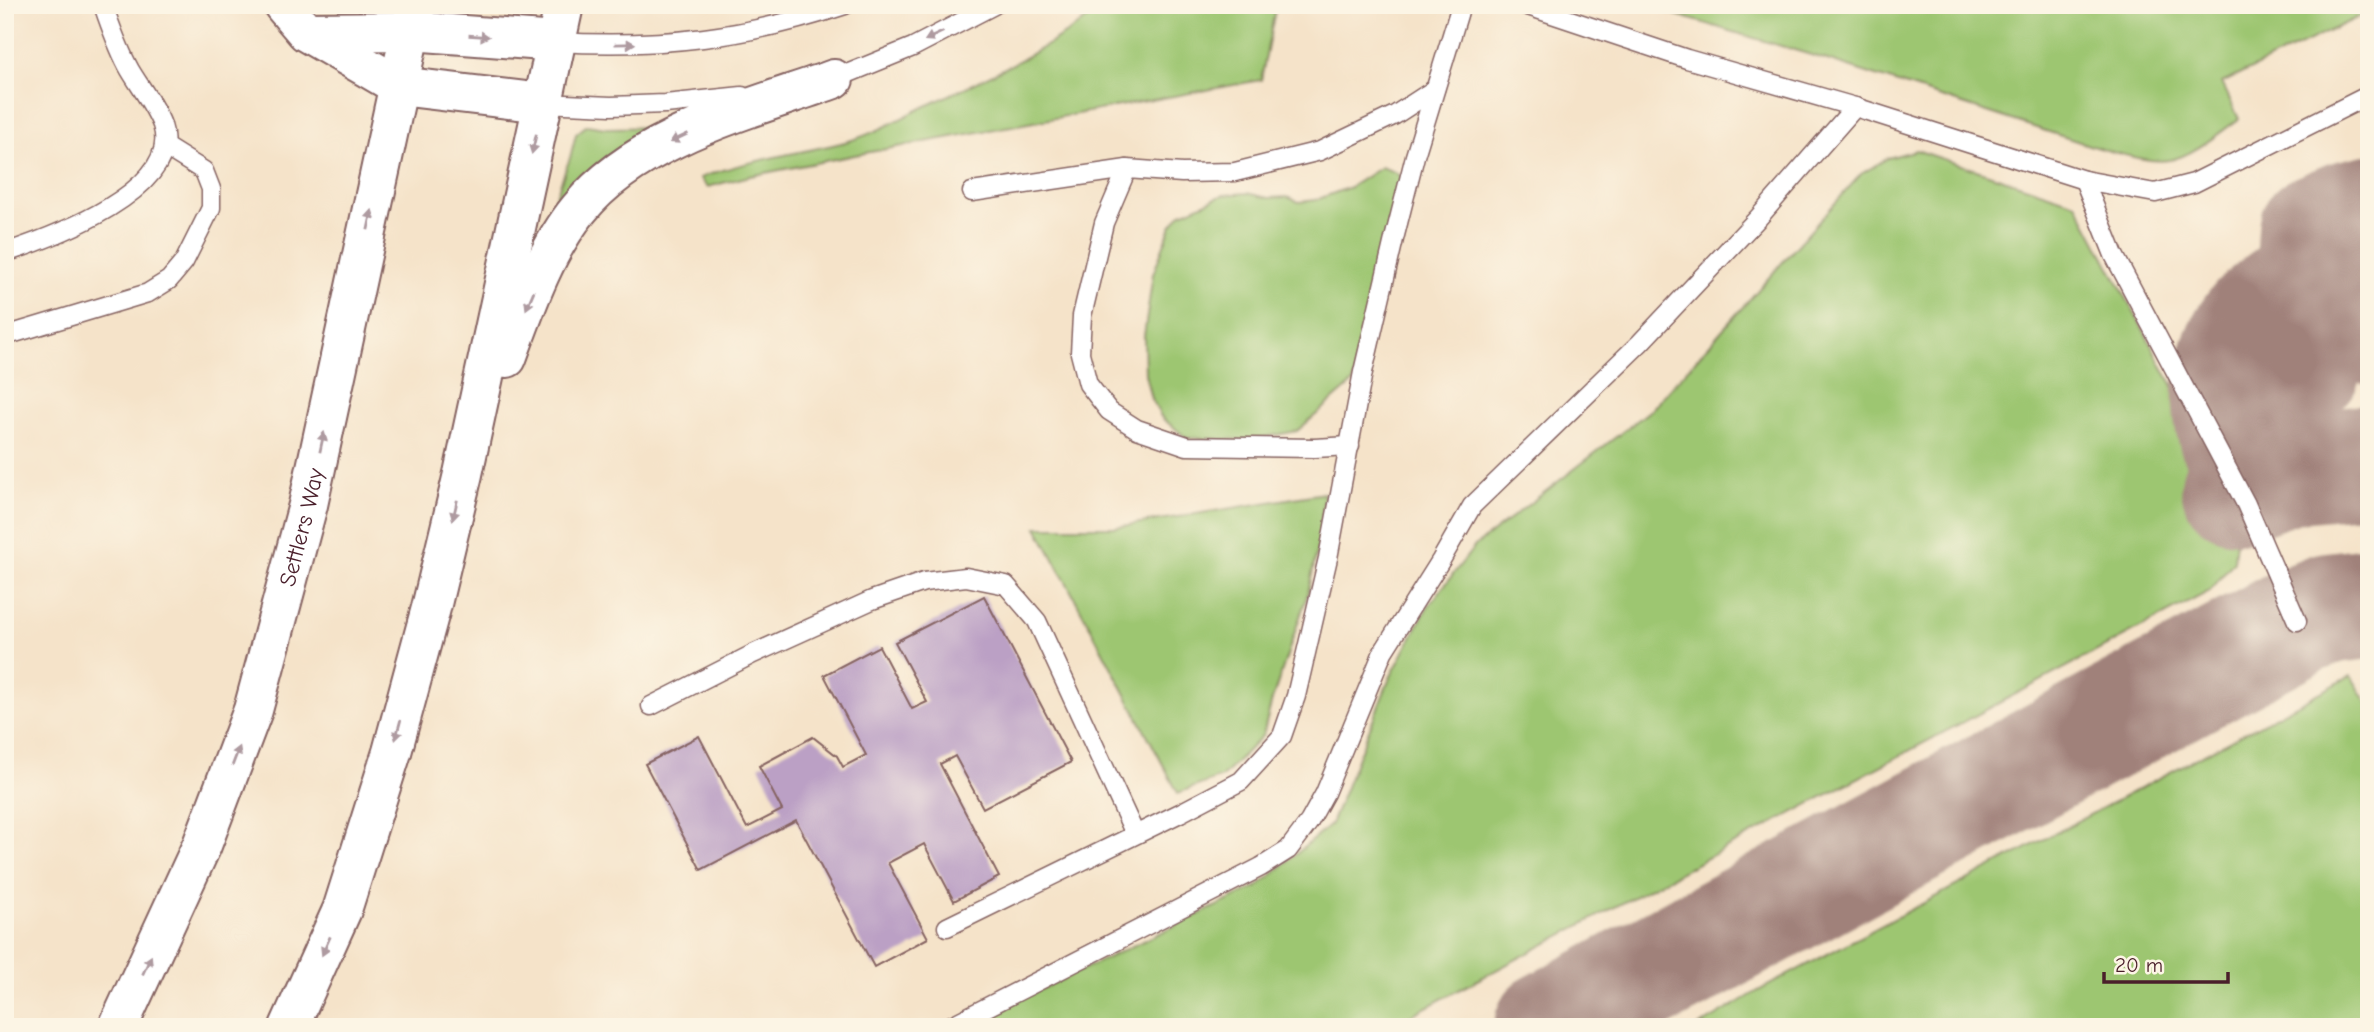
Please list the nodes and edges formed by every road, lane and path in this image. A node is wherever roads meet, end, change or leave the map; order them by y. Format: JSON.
{"nodes":[{"id":1,"x":103,"y":5,"type":"edge"},
{"id":2,"x":845,"y":5,"type":"edge"},
{"id":3,"x":995,"y":5,"type":"edge"},
{"id":4,"x":1461,"y":5,"type":"edge"},
{"id":5,"x":1525,"y":5,"type":"edge"},
{"id":6,"x":413,"y":18,"type":"edge"},
{"id":7,"x":295,"y":19,"type":"edge"},
{"id":8,"x":560,"y":23,"type":"edge"},
{"id":9,"x":834,"y":79,"type":"junction"},
{"id":10,"x":399,"y":86,"type":"junction"},
{"id":11,"x":1435,"y":89,"type":"junction"},
{"id":12,"x":2369,"y":95,"type":"edge"},
{"id":13,"x":543,"y":103,"type":"junction"},
{"id":14,"x":1856,"y":107,"type":"junction"},
{"id":15,"x":164,"y":146,"type":"junction"},
{"id":16,"x":1127,"y":169,"type":"junction"},
{"id":17,"x":2084,"y":180,"type":"junction"},
{"id":18,"x":972,"y":192,"type":"dead end"},
{"id":19,"x":5,"y":253,"type":"edge"},
{"id":20,"x":5,"y":336,"type":"edge"},
{"id":21,"x":1350,"y":446,"type":"junction"},
{"id":22,"x":463,"y":474,"type":"junction"},
{"id":23,"x":2297,"y":621,"type":"dead end"},
{"id":24,"x":651,"y":706,"type":"dead end"},
{"id":25,"x":1135,"y":834,"type":"junction"},
{"id":26,"x":947,"y":927,"type":"dead end"},
{"id":27,"x":118,"y":1027,"type":"edge"},
{"id":28,"x":289,"y":1027,"type":"edge"},
{"id":29,"x":948,"y":1027,"type":"edge"}],
"edges":[{"from":1,"to":15,"type":"lane"},
{"from":8,"to":2,"type":"lane","one_way":true},
{"from":3,"to":9,"type":"lane","one_way":true},
{"from":4,"to":11,"type":"lane"},
{"from":5,"to":14,"type":"lane"},
{"from":6,"to":7,"type":"main road"},
{"from":6,"to":8,"type":"main road","one_way":true},
{"from":6,"to":10,"type":"main road","name":"Settlers Way"},
{"from":7,"to":10,"type":"main road"},
{"from":8,"to":13,"type":"main road"},
{"from":9,"to":13,"type":"lane"},
{"from":9,"to":22,"type":"main road","one_way":true},
{"from":10,"to":13,"type":"main road"},
{"from":27,"to":10,"type":"main road","name":"Settlers Way","one_way":true},
{"from":11,"to":16,"type":"lane"},
{"from":11,"to":21,"type":"lane"},
{"from":12,"to":17,"type":"lane"},
{"from":13,"to":22,"type":"main road","one_way":true},
{"from":14,"to":17,"type":"lane"},
{"from":14,"to":29,"type":"lane"},
{"from":15,"to":19,"type":"lane"},
{"from":15,"to":20,"type":"lane"},
{"from":16,"to":18,"type":"lane"},
{"from":16,"to":21,"type":"lane"},
{"from":17,"to":23,"type":"lane"},
{"from":21,"to":25,"type":"lane"},
{"from":22,"to":28,"type":"main road","one_way":true},
{"from":24,"to":25,"type":"lane"},
{"from":25,"to":26,"type":"lane"}]}
